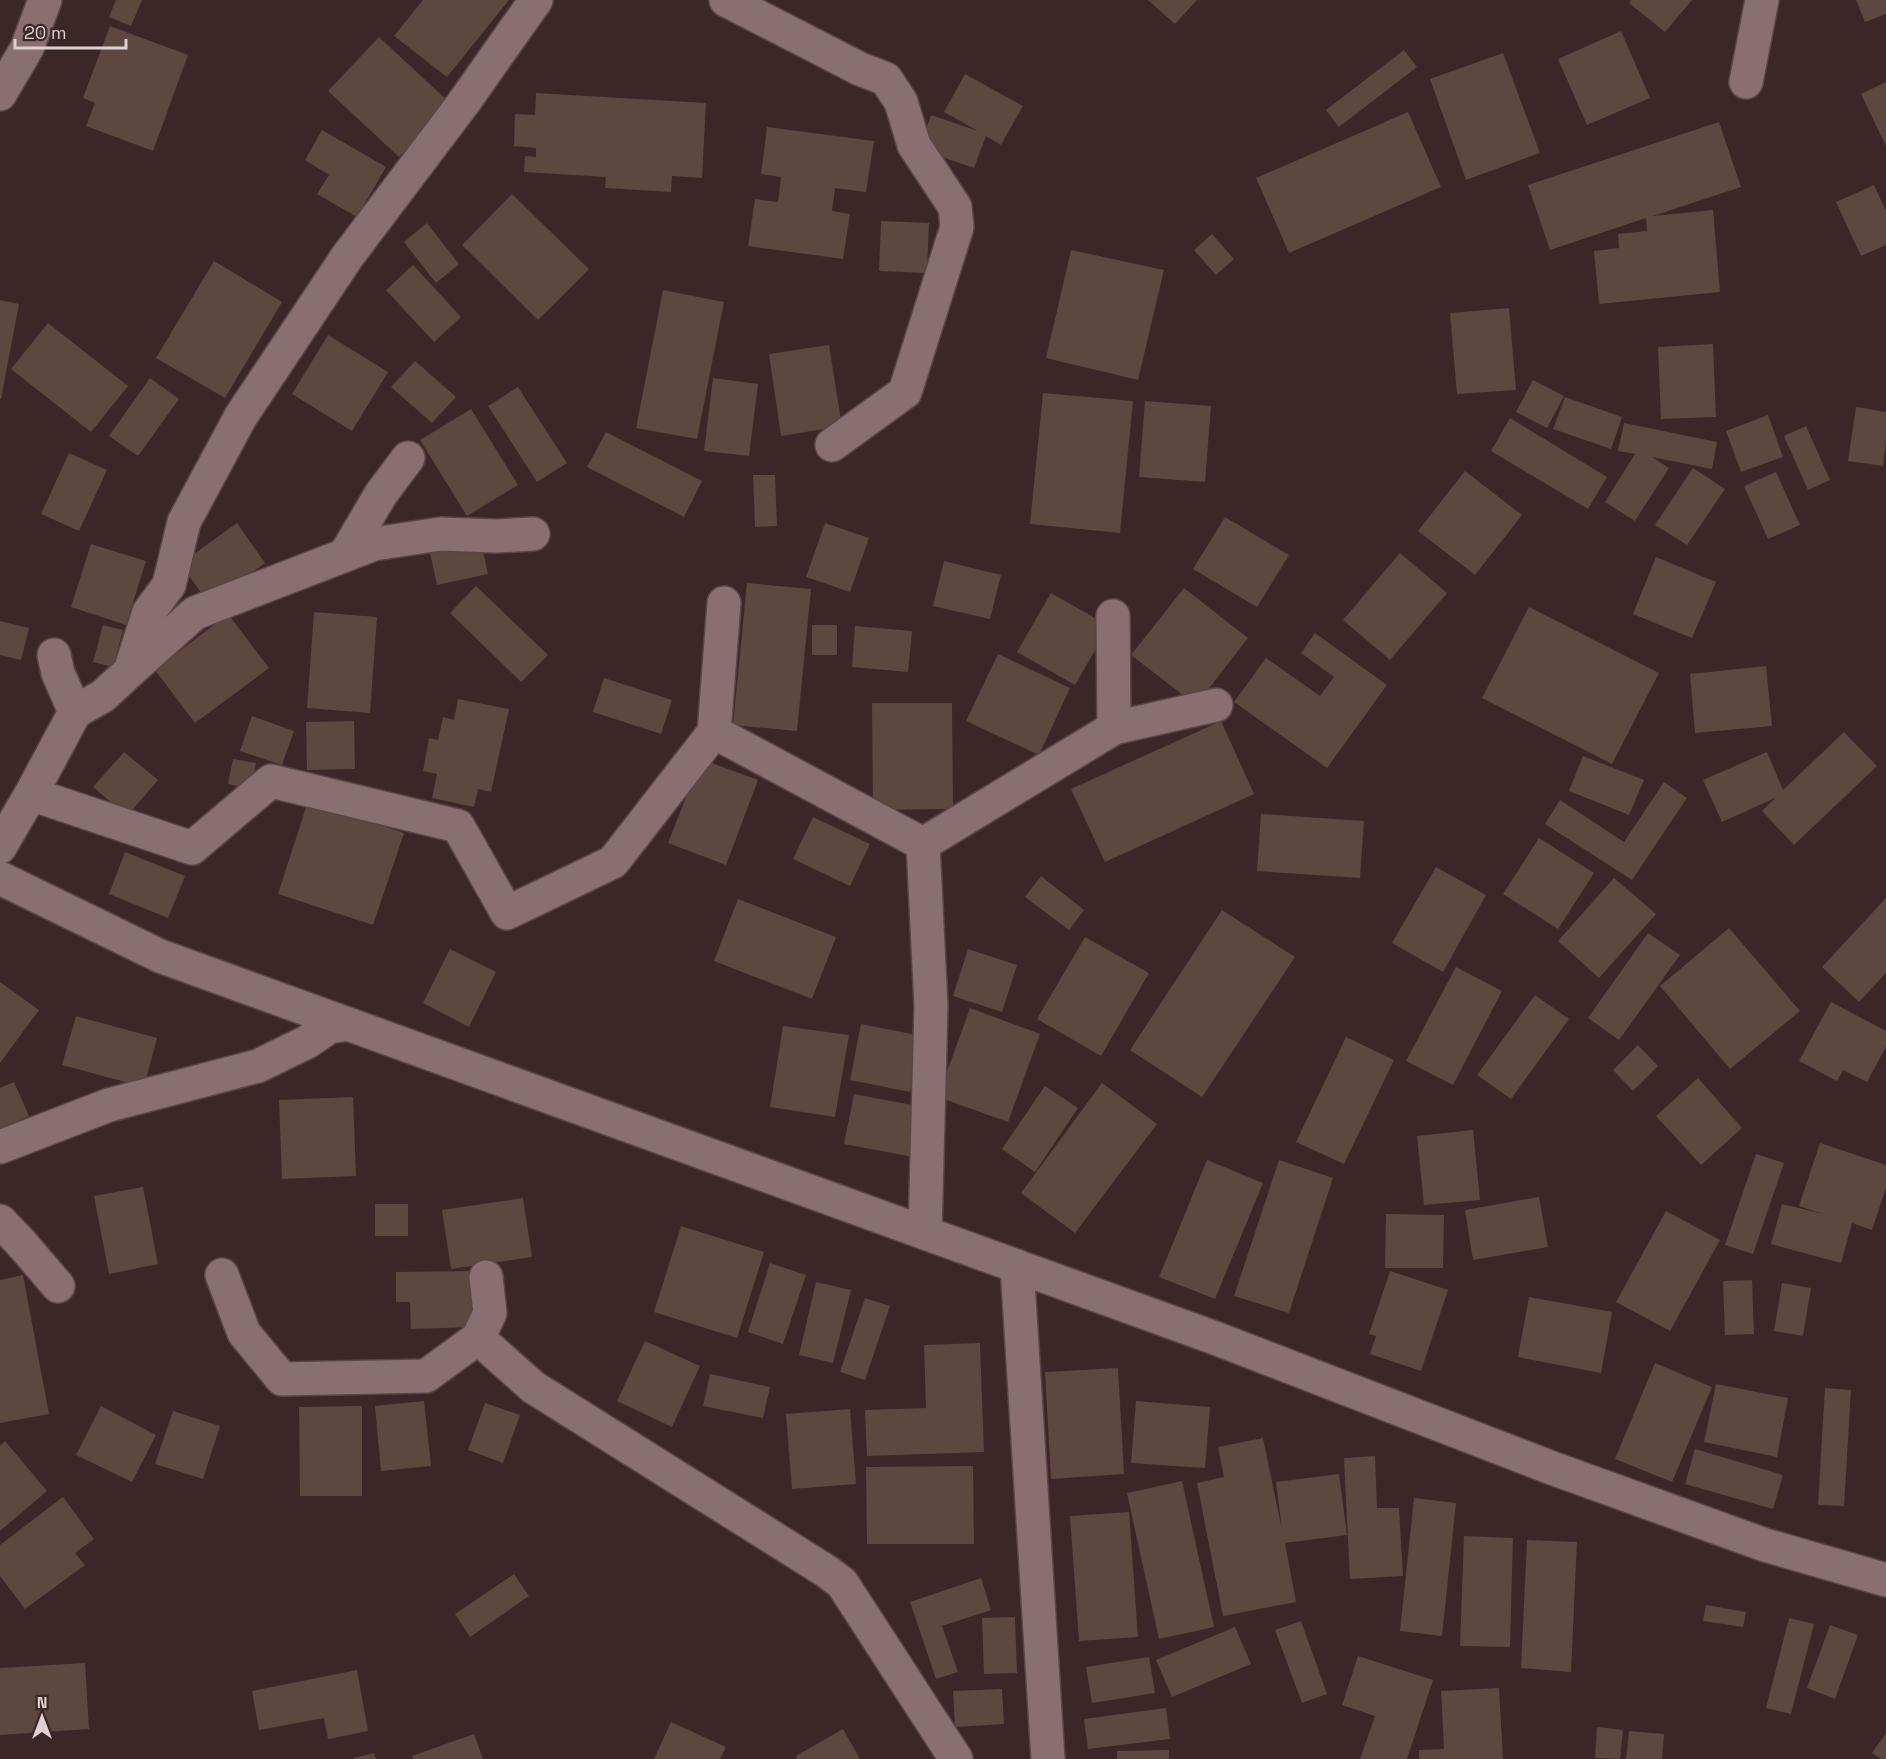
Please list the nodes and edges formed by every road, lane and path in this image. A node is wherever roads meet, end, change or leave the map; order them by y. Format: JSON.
{"nodes":[{"id":1,"x":45,"y":0,"type":"edge"},
{"id":2,"x":536,"y":0,"type":"edge"},
{"id":3,"x":726,"y":0,"type":"edge"},
{"id":4,"x":1762,"y":0,"type":"edge"},
{"id":5,"x":1746,"y":82,"type":"dead end"},
{"id":6,"x":0,"y":94,"type":"edge"},
{"id":7,"x":832,"y":445,"type":"dead end"},
{"id":8,"x":408,"y":458,"type":"dead end"},
{"id":9,"x":533,"y":534,"type":"dead end"},
{"id":10,"x":345,"y":555,"type":"junction"},
{"id":11,"x":724,"y":603,"type":"dead end"},
{"id":12,"x":1113,"y":616,"type":"dead end"},
{"id":13,"x":54,"y":655,"type":"dead end"},
{"id":14,"x":130,"y":671,"type":"junction"},
{"id":15,"x":1216,"y":705,"type":"dead end"},
{"id":16,"x":75,"y":712,"type":"junction"},
{"id":17,"x":1114,"y":728,"type":"junction"},
{"id":18,"x":714,"y":732,"type":"junction"},
{"id":19,"x":31,"y":794,"type":"junction"},
{"id":20,"x":923,"y":844,"type":"junction"},
{"id":21,"x":0,"y":847,"type":"edge"},
{"id":22,"x":0,"y":878,"type":"edge"},
{"id":23,"x":348,"y":1024,"type":"junction"},
{"id":24,"x":0,"y":1147,"type":"edge"},
{"id":25,"x":0,"y":1221,"type":"edge"},
{"id":26,"x":925,"y":1233,"type":"junction"},
{"id":27,"x":1017,"y":1266,"type":"junction"},
{"id":28,"x":222,"y":1275,"type":"dead end"},
{"id":29,"x":486,"y":1277,"type":"dead end"},
{"id":30,"x":58,"y":1286,"type":"dead end"},
{"id":31,"x":478,"y":1338,"type":"junction"},
{"id":32,"x":1886,"y":1580,"type":"edge"},
{"id":33,"x":956,"y":1759,"type":"edge"},
{"id":34,"x":1048,"y":1759,"type":"edge"}],
"edges":[{"from":1,"to":6,"type":"street"},
{"from":2,"to":14,"type":"street"},
{"from":3,"to":7,"type":"street"},
{"from":4,"to":5,"type":"street"},
{"from":8,"to":10,"type":"street"},
{"from":9,"to":10,"type":"street"},
{"from":10,"to":14,"type":"street"},
{"from":11,"to":18,"type":"street"},
{"from":12,"to":17,"type":"street"},
{"from":13,"to":16,"type":"street"},
{"from":14,"to":16,"type":"street"},
{"from":15,"to":17,"type":"street"},
{"from":16,"to":19,"type":"street"},
{"from":17,"to":20,"type":"street"},
{"from":18,"to":19,"type":"street"},
{"from":18,"to":20,"type":"street"},
{"from":19,"to":21,"type":"street"},
{"from":20,"to":26,"type":"street"},
{"from":22,"to":23,"type":"street"},
{"from":23,"to":24,"type":"street"},
{"from":23,"to":26,"type":"street"},
{"from":25,"to":30,"type":"street"},
{"from":26,"to":27,"type":"street"},
{"from":27,"to":32,"type":"street"},
{"from":27,"to":34,"type":"street"},
{"from":28,"to":31,"type":"street"},
{"from":29,"to":31,"type":"street"},
{"from":31,"to":33,"type":"street"}]}
